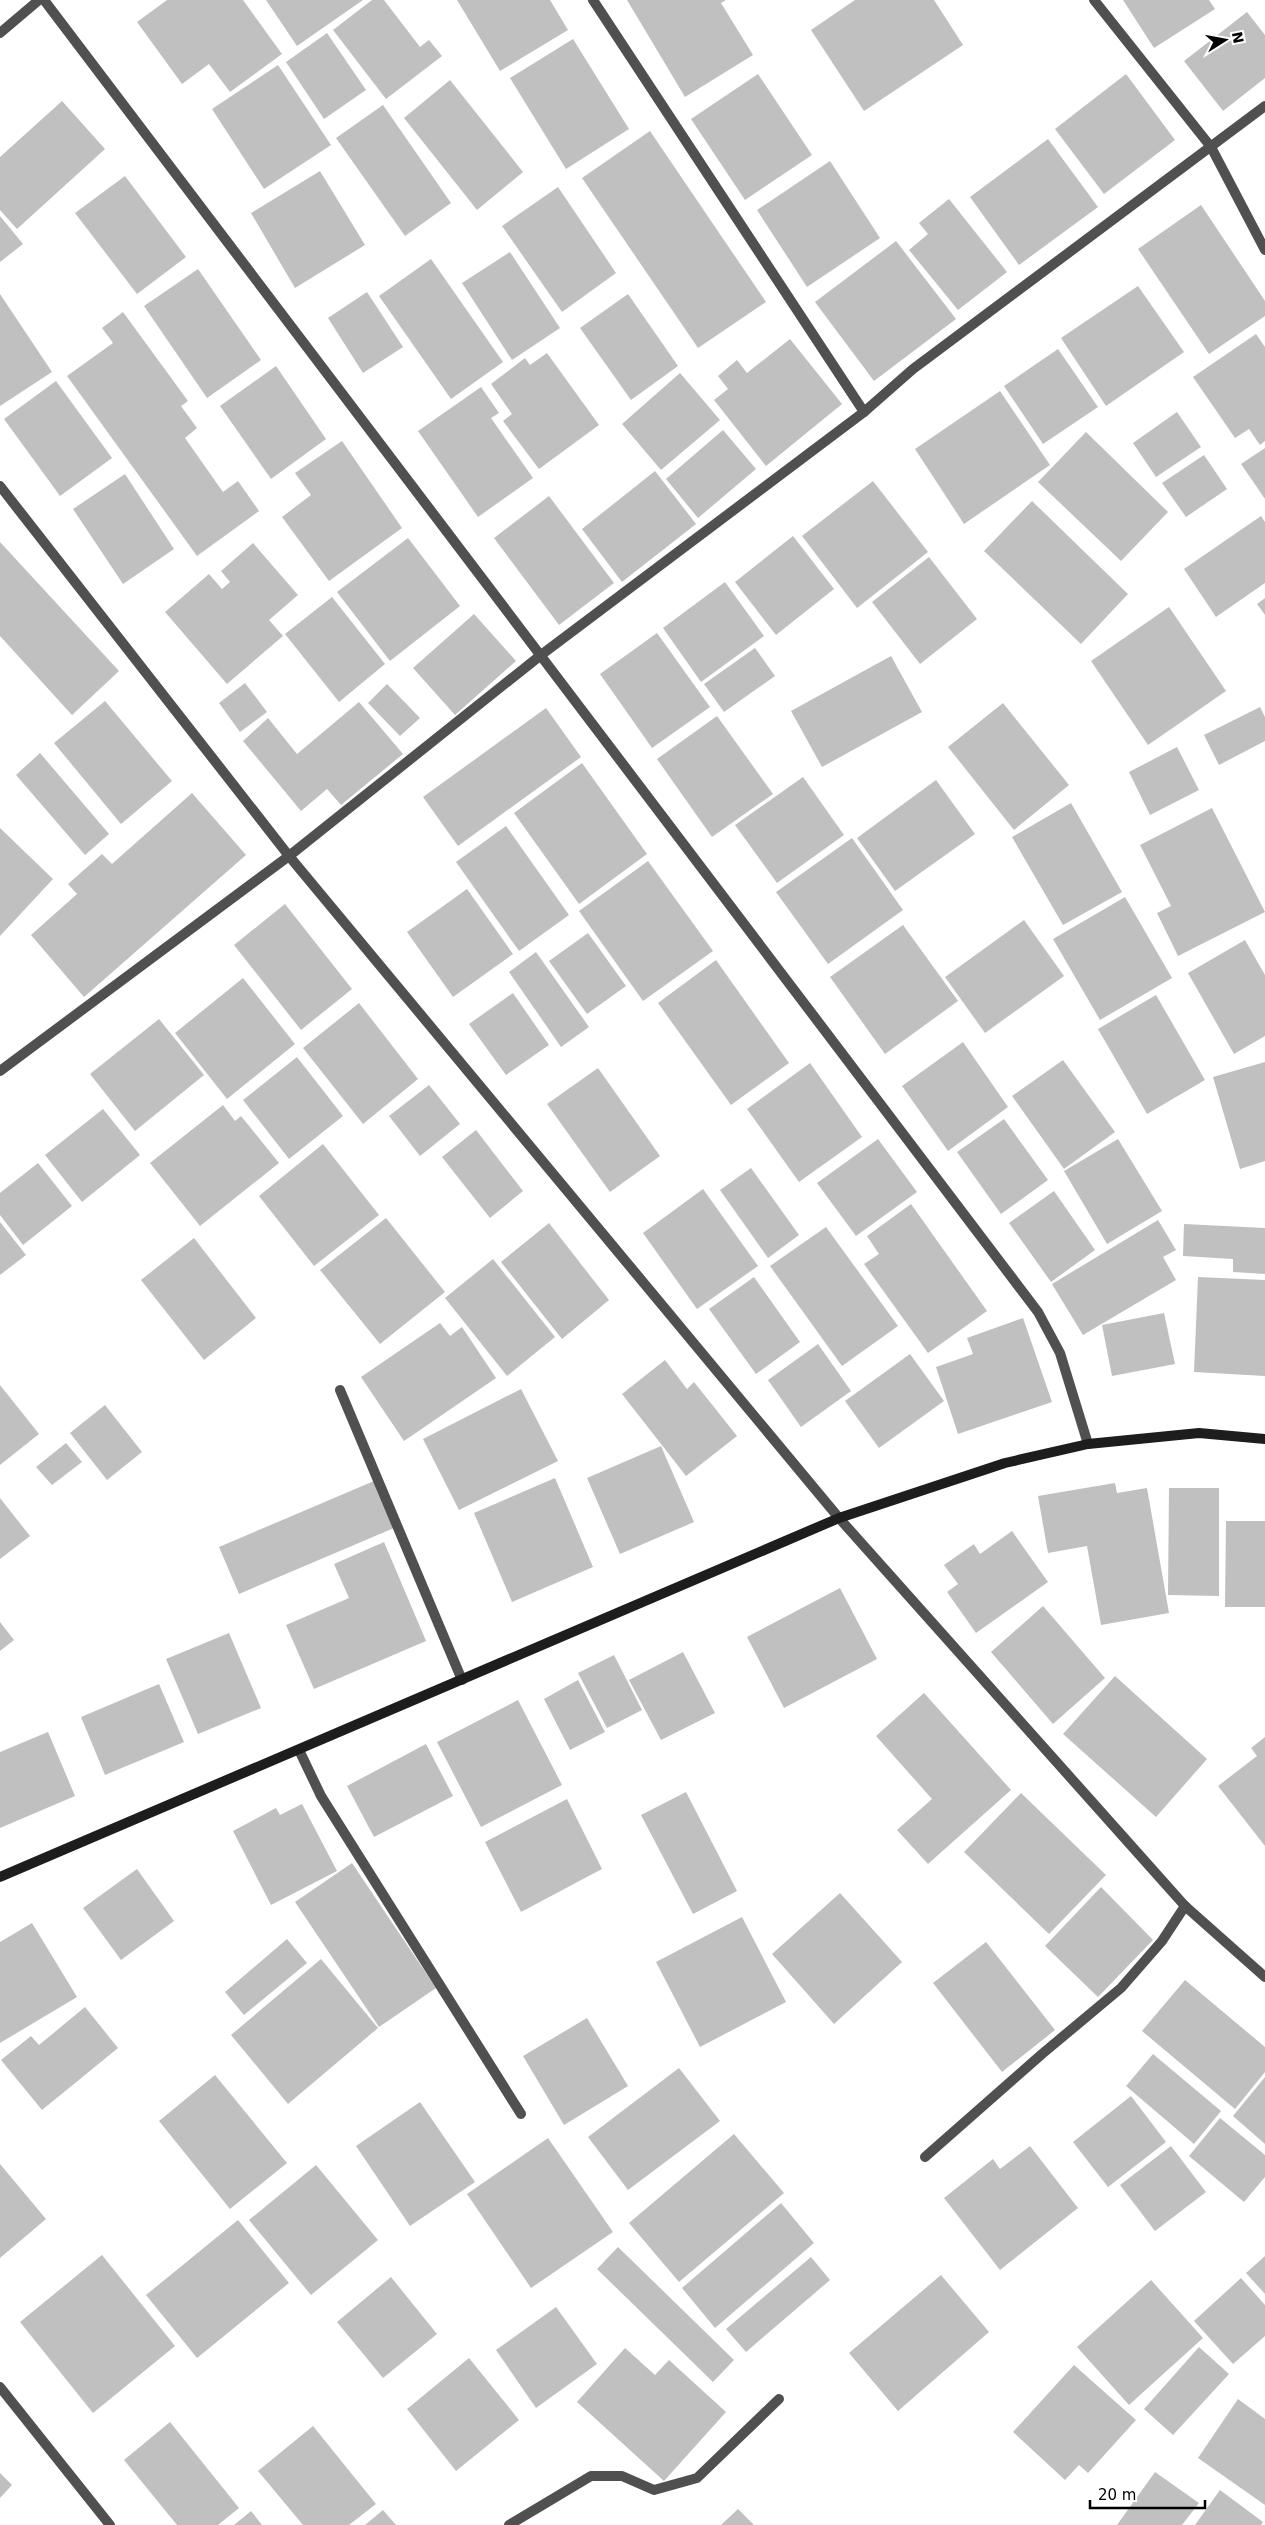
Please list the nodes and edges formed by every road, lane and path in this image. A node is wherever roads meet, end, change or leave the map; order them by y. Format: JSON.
{"nodes":[{"id":1,"x":39,"y":0,"type":"edge"},
{"id":2,"x":44,"y":0,"type":"edge"},
{"id":3,"x":593,"y":0,"type":"edge"},
{"id":4,"x":1094,"y":0,"type":"edge"},
{"id":5,"x":0,"y":33,"type":"edge"},
{"id":6,"x":1265,"y":106,"type":"edge"},
{"id":7,"x":1211,"y":147,"type":"junction"},
{"id":8,"x":1265,"y":250,"type":"edge"},
{"id":9,"x":864,"y":412,"type":"junction"},
{"id":10,"x":0,"y":486,"type":"edge"},
{"id":11,"x":541,"y":655,"type":"junction"},
{"id":12,"x":289,"y":856,"type":"junction"},
{"id":13,"x":0,"y":1071,"type":"edge"},
{"id":14,"x":340,"y":1390,"type":"dead end"},
{"id":15,"x":1265,"y":1439,"type":"edge"},
{"id":16,"x":1088,"y":1444,"type":"junction"},
{"id":17,"x":839,"y":1518,"type":"junction"},
{"id":18,"x":462,"y":1680,"type":"junction"},
{"id":19,"x":299,"y":1750,"type":"junction"},
{"id":20,"x":0,"y":1877,"type":"edge"},
{"id":21,"x":1184,"y":1906,"type":"junction"},
{"id":22,"x":1265,"y":1977,"type":"edge"},
{"id":23,"x":521,"y":2114,"type":"dead end"},
{"id":24,"x":925,"y":2157,"type":"dead end"},
{"id":25,"x":0,"y":2387,"type":"edge"},
{"id":26,"x":779,"y":2399,"type":"dead end"},
{"id":27,"x":110,"y":2525,"type":"edge"},
{"id":28,"x":509,"y":2525,"type":"edge"}],
"edges":[{"from":1,"to":5,"type":"street"},
{"from":2,"to":11,"type":"street"},
{"from":3,"to":9,"type":"street"},
{"from":4,"to":7,"type":"street"},
{"from":6,"to":7,"type":"street"},
{"from":7,"to":8,"type":"street"},
{"from":7,"to":9,"type":"street"},
{"from":9,"to":11,"type":"street"},
{"from":10,"to":12,"type":"street"},
{"from":11,"to":12,"type":"street"},
{"from":11,"to":16,"type":"street"},
{"from":12,"to":13,"type":"street"},
{"from":12,"to":17,"type":"street"},
{"from":14,"to":18,"type":"street"},
{"from":15,"to":16,"type":"main road"},
{"from":16,"to":17,"type":"main road"},
{"from":17,"to":18,"type":"main road"},
{"from":17,"to":21,"type":"street"},
{"from":18,"to":19,"type":"main road"},
{"from":19,"to":20,"type":"main road"},
{"from":19,"to":23,"type":"street"},
{"from":21,"to":22,"type":"street"},
{"from":21,"to":24,"type":"street"},
{"from":25,"to":27,"type":"street"},
{"from":26,"to":28,"type":"street"}]}
